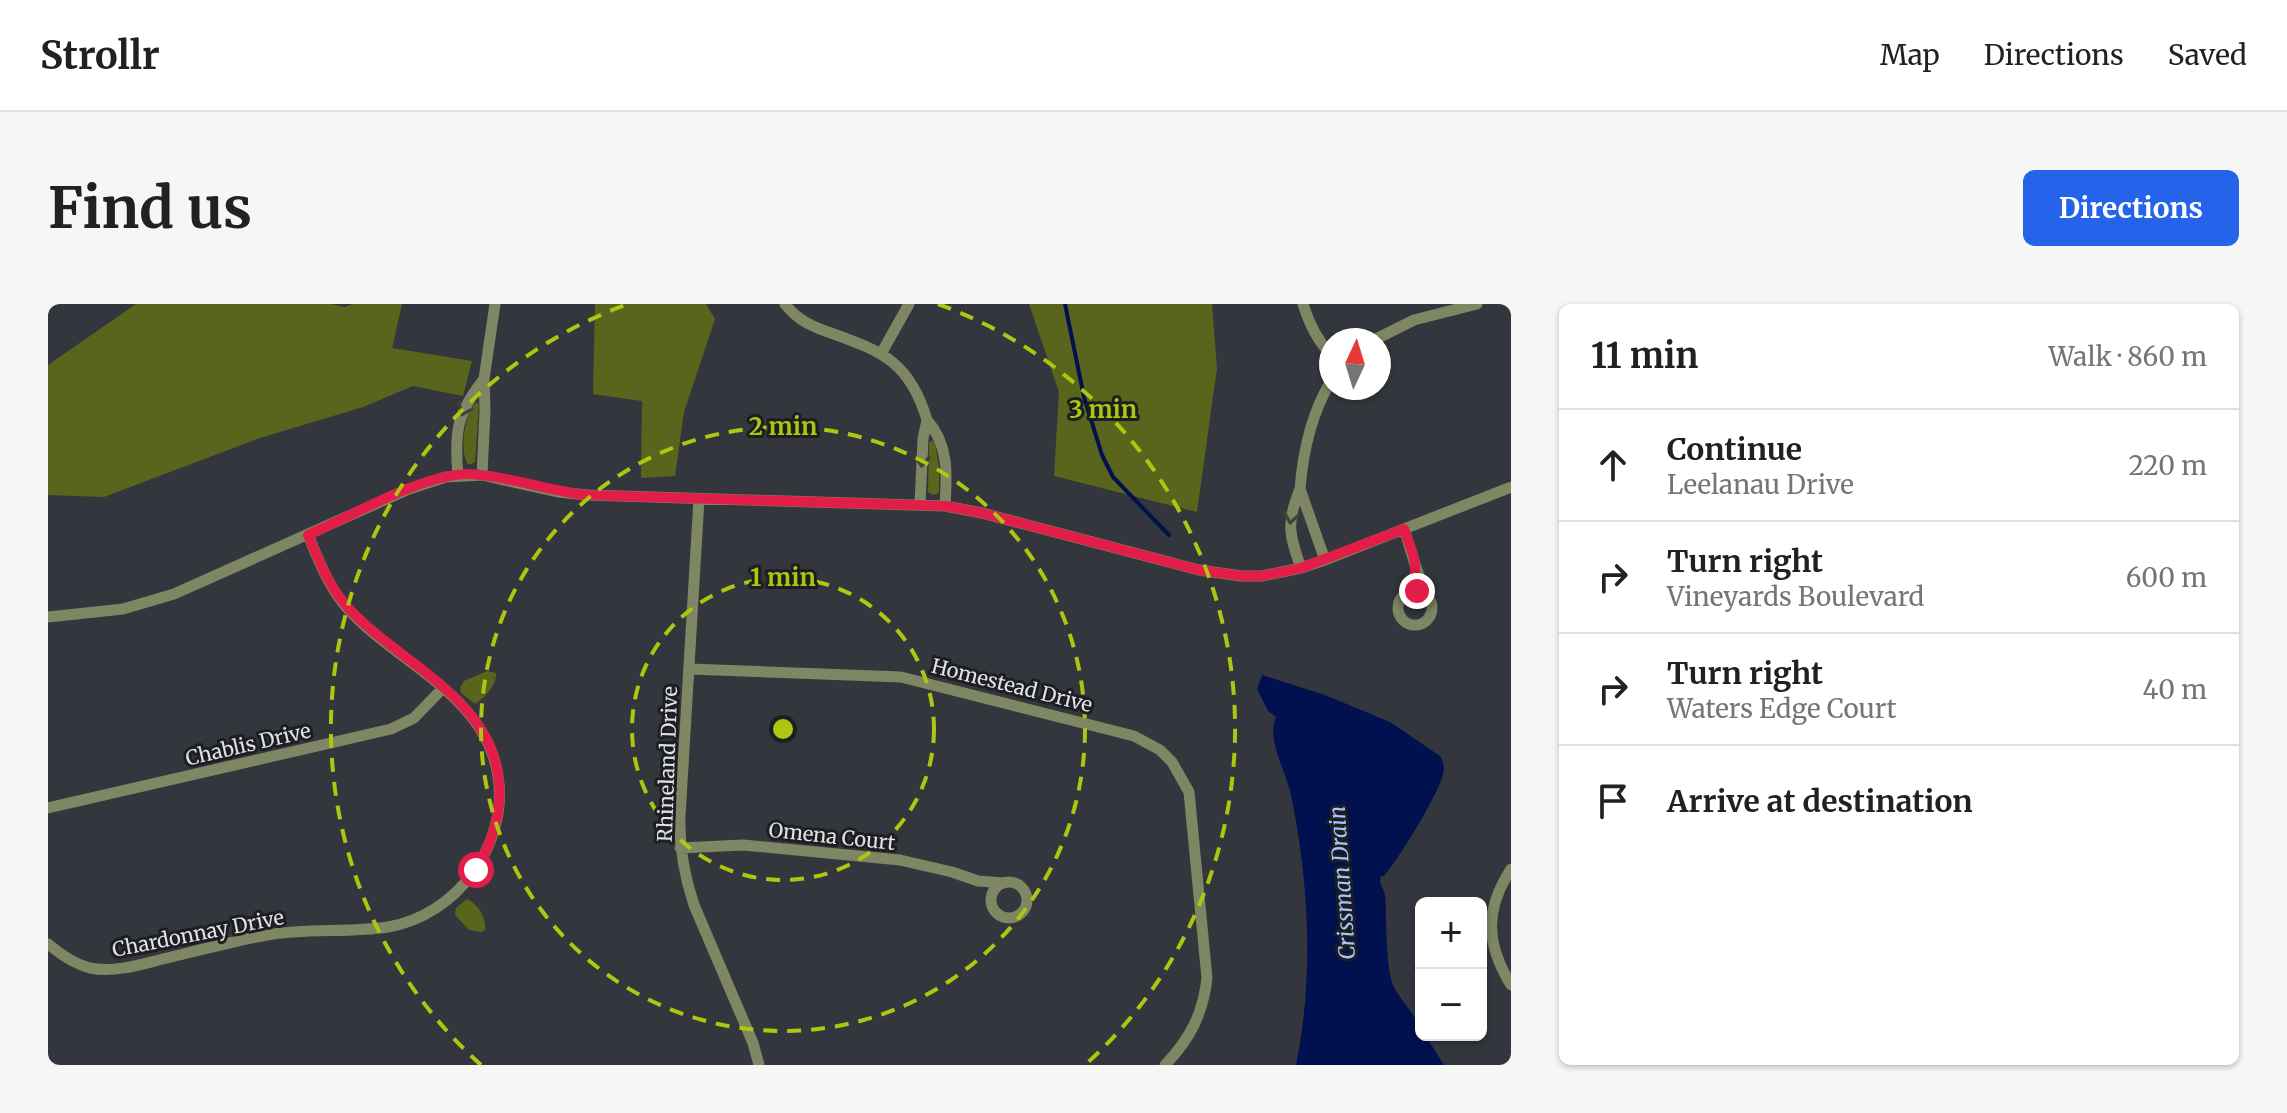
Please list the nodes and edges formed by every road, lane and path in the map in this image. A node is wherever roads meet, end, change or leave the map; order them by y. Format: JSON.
{"nodes":[{"id":1,"x":495,"y":304,"type":"edge"},
{"id":2,"x":785,"y":304,"type":"edge"},
{"id":3,"x":909,"y":304,"type":"edge"},
{"id":4,"x":1303,"y":304,"type":"edge"},
{"id":5,"x":1477,"y":304,"type":"edge"},
{"id":6,"x":1391,"y":332,"type":"edge"},
{"id":7,"x":1319,"y":338,"type":"edge"},
{"id":8,"x":882,"y":352,"type":"junction"},
{"id":9,"x":484,"y":379,"type":"junction"},
{"id":10,"x":1322,"y":400,"type":"edge"},
{"id":11,"x":927,"y":420,"type":"junction"},
{"id":12,"x":458,"y":475,"type":"junction"},
{"id":13,"x":482,"y":475,"type":"junction"},
{"id":14,"x":1511,"y":487,"type":"edge"},
{"id":15,"x":1300,"y":489,"type":"junction"},
{"id":16,"x":699,"y":499,"type":"junction"},
{"id":17,"x":920,"y":504,"type":"junction"},
{"id":18,"x":945,"y":506,"type":"junction"},
{"id":19,"x":1404,"y":529,"type":"junction"},
{"id":20,"x":308,"y":535,"type":"junction"},
{"id":21,"x":1325,"y":560,"type":"junction"},
{"id":22,"x":1301,"y":568,"type":"junction"},
{"id":23,"x":1416,"y":574,"type":"junction"},
{"id":24,"x":1406,"y":593,"type":"junction"},
{"id":25,"x":1430,"y":600,"type":"junction"},
{"id":26,"x":48,"y":617,"type":"edge"},
{"id":27,"x":689,"y":669,"type":"junction"},
{"id":28,"x":443,"y":688,"type":"junction"},
{"id":29,"x":48,"y":808,"type":"edge"},
{"id":30,"x":680,"y":848,"type":"junction"},
{"id":31,"x":1511,"y":869,"type":"edge"},
{"id":32,"x":978,"y":881,"type":"junction"},
{"id":33,"x":1004,"y":883,"type":"junction"},
{"id":34,"x":992,"y":901,"type":"junction"},
{"id":35,"x":48,"y":944,"type":"edge"},
{"id":36,"x":1511,"y":985,"type":"edge"},
{"id":37,"x":759,"y":1065,"type":"edge"},
{"id":38,"x":1165,"y":1065,"type":"edge"}],
"edges":[{"from":1,"to":9,"type":"street"},
{"from":2,"to":8,"type":"street"},
{"from":3,"to":8,"type":"street"},
{"from":4,"to":7,"type":"street"},
{"from":5,"to":6,"type":"street"},
{"from":8,"to":11,"type":"street"},
{"from":9,"to":12,"type":"street","one_way":true},
{"from":9,"to":13,"type":"street"},
{"from":10,"to":15,"type":"street"},
{"from":11,"to":17,"type":"street","one_way":true},
{"from":11,"to":18,"type":"street"},
{"from":12,"to":13,"type":"street"},
{"from":12,"to":20,"type":"street"},
{"from":13,"to":16,"type":"street"},
{"from":14,"to":19,"type":"street"},
{"from":15,"to":21,"type":"street"},
{"from":15,"to":22,"type":"street","one_way":true},
{"from":16,"to":17,"type":"street"},
{"from":16,"to":27,"type":"street","name":"Rhineland Drive"},
{"from":17,"to":18,"type":"street"},
{"from":18,"to":22,"type":"street"},
{"from":19,"to":21,"type":"street"},
{"from":19,"to":23,"type":"street"},
{"from":20,"to":26,"type":"street"},
{"from":20,"to":28,"type":"street","name":"Chardonnay Drive"},
{"from":21,"to":22,"type":"street"},
{"from":23,"to":24,"type":"street"},
{"from":23,"to":25,"type":"street"},
{"from":24,"to":25,"type":"street"},
{"from":24,"to":25,"type":"street"},
{"from":27,"to":30,"type":"street","name":"Rhineland Drive"},
{"from":27,"to":38,"type":"street","name":"Homestead Drive"},
{"from":28,"to":29,"type":"street","name":"Chablis Drive"},
{"from":28,"to":35,"type":"street","name":"Chardonnay Drive"},
{"from":30,"to":32,"type":"street","name":"Omena Court"},
{"from":30,"to":37,"type":"street","name":"Rhineland Drive"},
{"from":31,"to":36,"type":"street"},
{"from":32,"to":33,"type":"street","name":"Omena Court"},
{"from":32,"to":34,"type":"street"},
{"from":33,"to":34,"type":"street"},
{"from":33,"to":34,"type":"street"}]}
